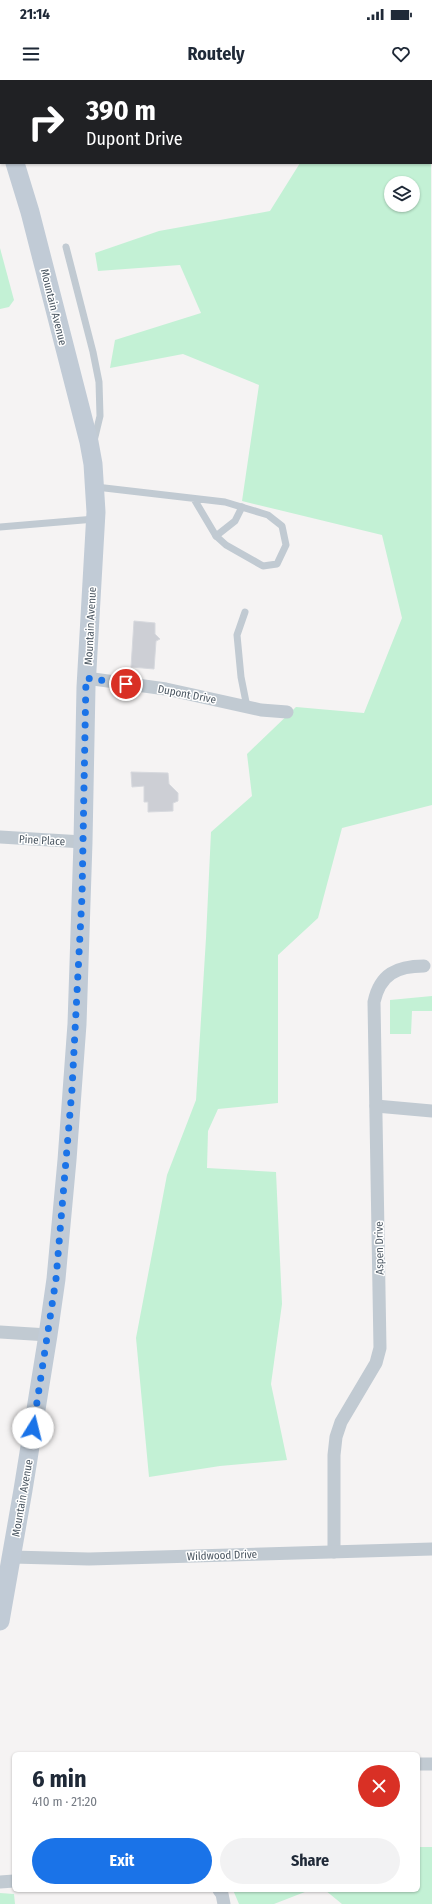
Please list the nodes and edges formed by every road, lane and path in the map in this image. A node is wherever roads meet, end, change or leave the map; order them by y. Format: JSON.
{"nodes":[{"id":1,"x":15,"y":164,"type":"edge"},
{"id":2,"x":66,"y":247,"type":"dead end"},
{"id":3,"x":91,"y":454,"type":"junction"},
{"id":4,"x":96,"y":487,"type":"junction"},
{"id":5,"x":194,"y":499,"type":"junction"},
{"id":6,"x":242,"y":507,"type":"junction"},
{"id":7,"x":96,"y":519,"type":"junction"},
{"id":8,"x":0,"y":527,"type":"edge"},
{"id":9,"x":216,"y":536,"type":"junction"},
{"id":10,"x":246,"y":612,"type":"dead end"},
{"id":11,"x":86,"y":678,"type":"junction"},
{"id":12,"x":247,"y":707,"type":"junction"},
{"id":13,"x":287,"y":712,"type":"dead end"},
{"id":14,"x":0,"y":837,"type":"edge"},
{"id":15,"x":83,"y":842,"type":"junction"},
{"id":16,"x":424,"y":966,"type":"dead end"},
{"id":17,"x":376,"y":1106,"type":"junction"},
{"id":18,"x":432,"y":1111,"type":"edge"},
{"id":19,"x":0,"y":1332,"type":"edge"},
{"id":20,"x":48,"y":1335,"type":"junction"},
{"id":21,"x":432,"y":1549,"type":"edge"},
{"id":22,"x":334,"y":1552,"type":"junction"},
{"id":23,"x":7,"y":1563,"type":"edge"},
{"id":24,"x":0,"y":1621,"type":"edge"},
{"id":25,"x":420,"y":1764,"type":"edge"},
{"id":26,"x":432,"y":1764,"type":"edge"},
{"id":27,"x":12,"y":1881,"type":"edge"},
{"id":28,"x":0,"y":1882,"type":"edge"},
{"id":29,"x":220,"y":1892,"type":"edge"},
{"id":30,"x":224,"y":1904,"type":"edge"}],
"edges":[{"from":1,"to":3,"type":"street","name":"Mountain Avenue"},
{"from":2,"to":3,"type":"lane"},
{"from":3,"to":4,"type":"street","name":"Mountain Avenue"},
{"from":4,"to":5,"type":"lane"},
{"from":4,"to":7,"type":"street","name":"Mountain Avenue"},
{"from":5,"to":6,"type":"lane"},
{"from":5,"to":9,"type":"lane"},
{"from":6,"to":9,"type":"lane"},
{"from":6,"to":9,"type":"lane"},
{"from":7,"to":8,"type":"lane"},
{"from":7,"to":11,"type":"street","name":"Mountain Avenue"},
{"from":10,"to":12,"type":"lane"},
{"from":11,"to":12,"type":"street","name":"Dupont Drive"},
{"from":11,"to":15,"type":"street","name":"Mountain Avenue"},
{"from":12,"to":13,"type":"street","name":"Dupont Drive"},
{"from":14,"to":15,"type":"street","name":"Pine Place"},
{"from":15,"to":20,"type":"street","name":"Mountain Avenue"},
{"from":16,"to":17,"type":"street","name":"Aspen Drive"},
{"from":17,"to":18,"type":"street"},
{"from":17,"to":22,"type":"street","name":"Aspen Drive"},
{"from":19,"to":20,"type":"street"},
{"from":20,"to":23,"type":"street","name":"Mountain Avenue"},
{"from":21,"to":22,"type":"street","name":"Wildwood Drive"},
{"from":22,"to":23,"type":"street","name":"Wildwood Drive"},
{"from":23,"to":24,"type":"street","name":"Mountain Avenue"},
{"from":25,"to":26,"type":"street"},
{"from":27,"to":28,"type":"street"},
{"from":29,"to":30,"type":"street"}]}
